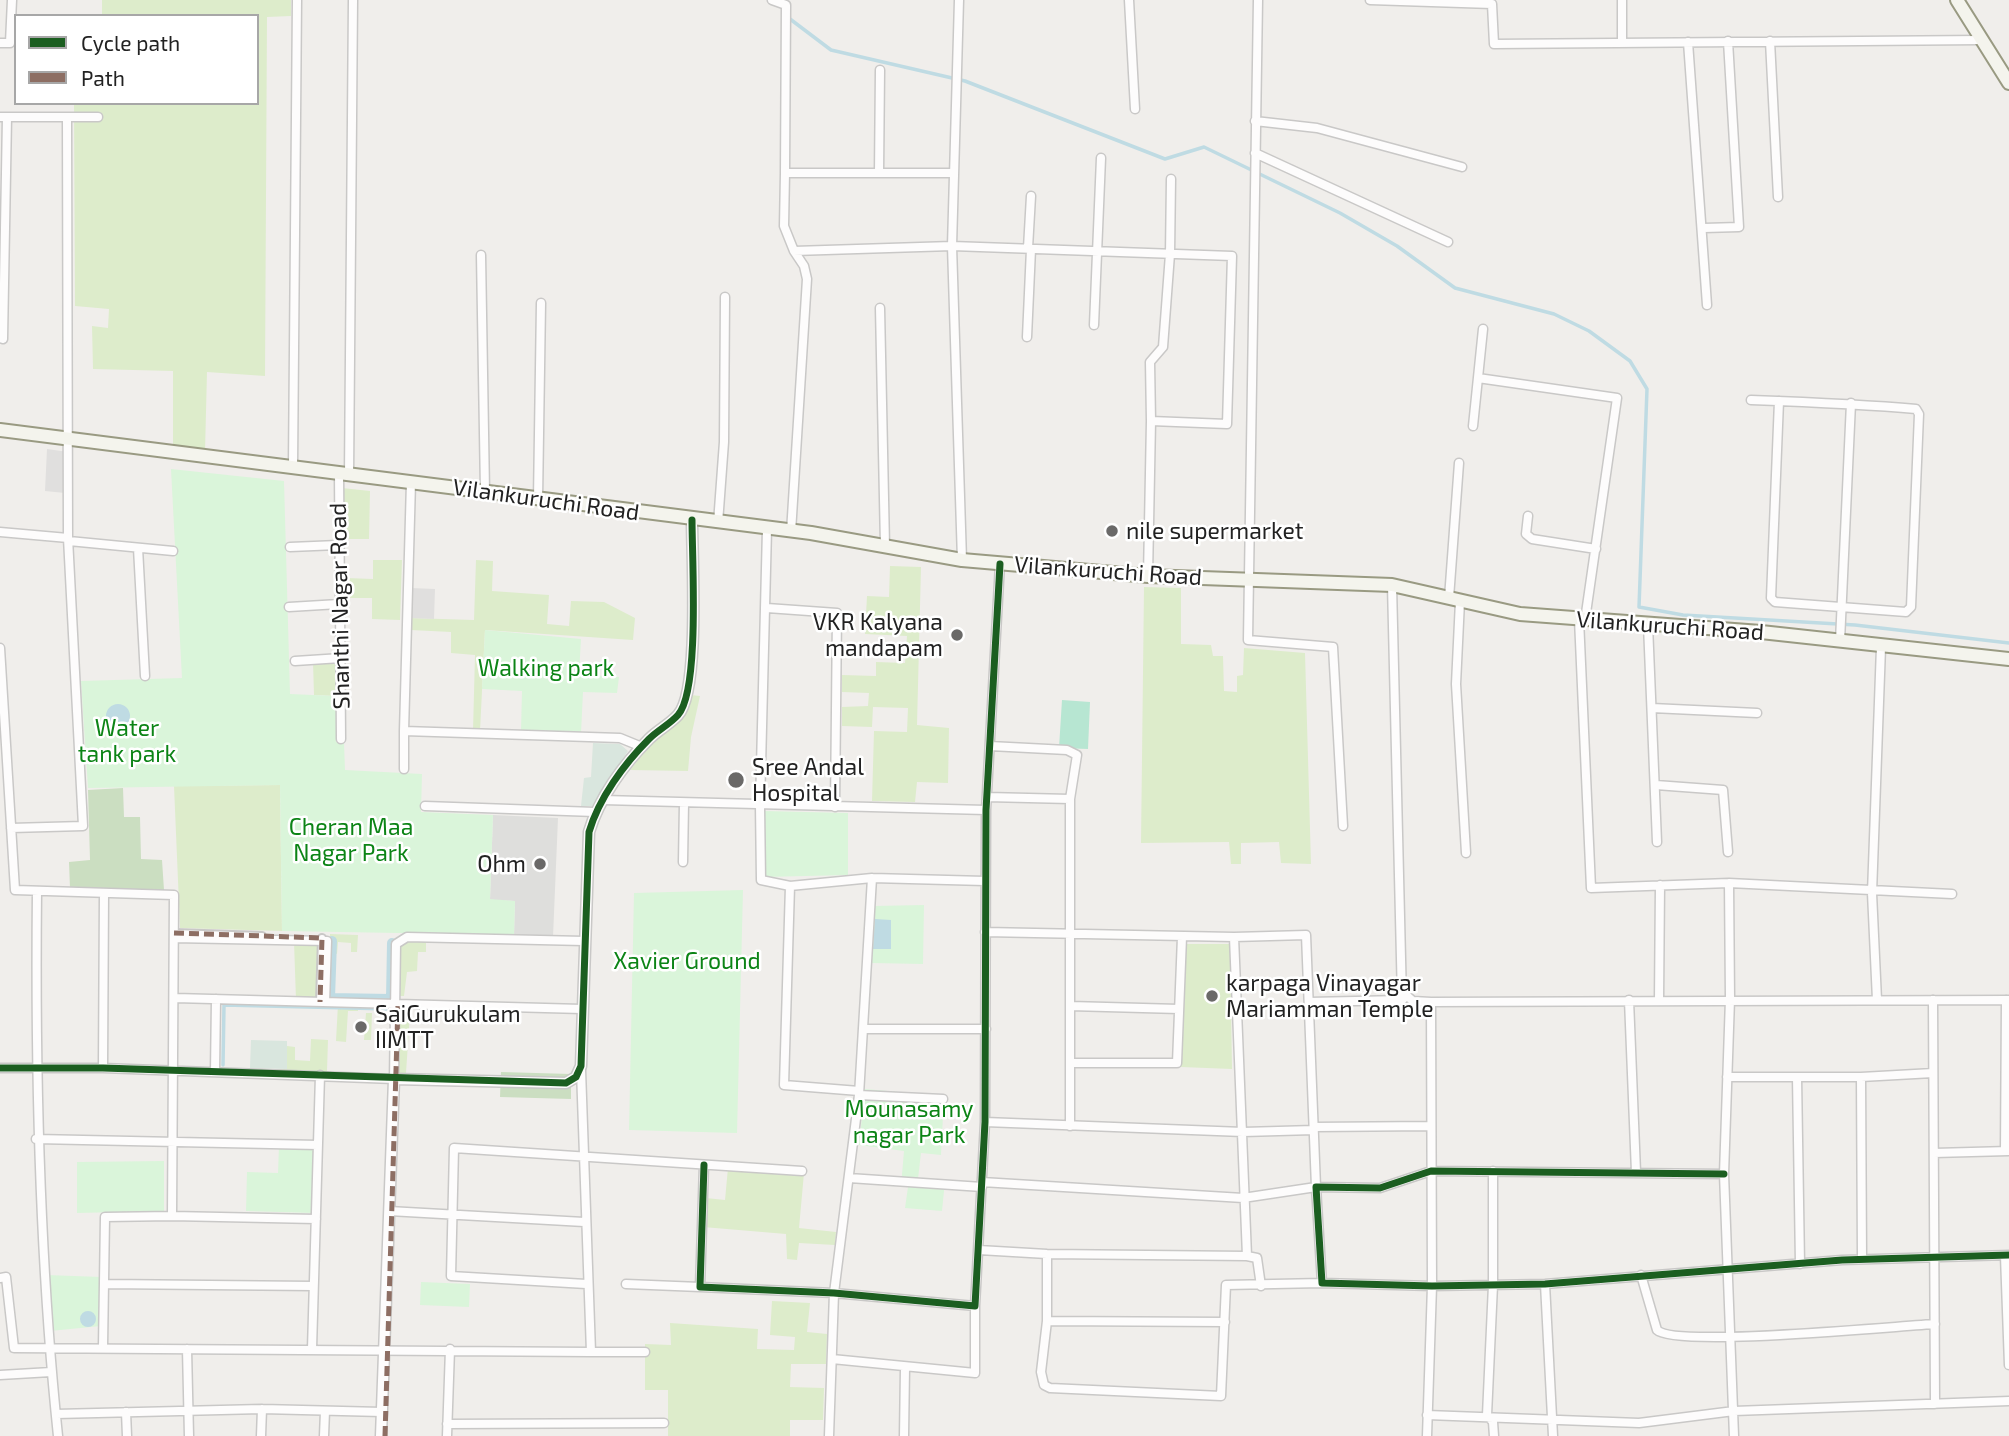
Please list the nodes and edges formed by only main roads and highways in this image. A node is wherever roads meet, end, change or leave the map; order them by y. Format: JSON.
{"nodes":[{"id":1,"x":1957,"y":0,"type":"edge"},
{"id":2,"x":2009,"y":83,"type":"edge"},
{"id":3,"x":0,"y":430,"type":"edge"},
{"id":4,"x":2009,"y":659,"type":"edge"}],
"edges":[{"from":1,"to":2,"type":"main road"},
{"from":3,"to":4,"type":"main road","name":"Vilankuruchi Road"}]}
